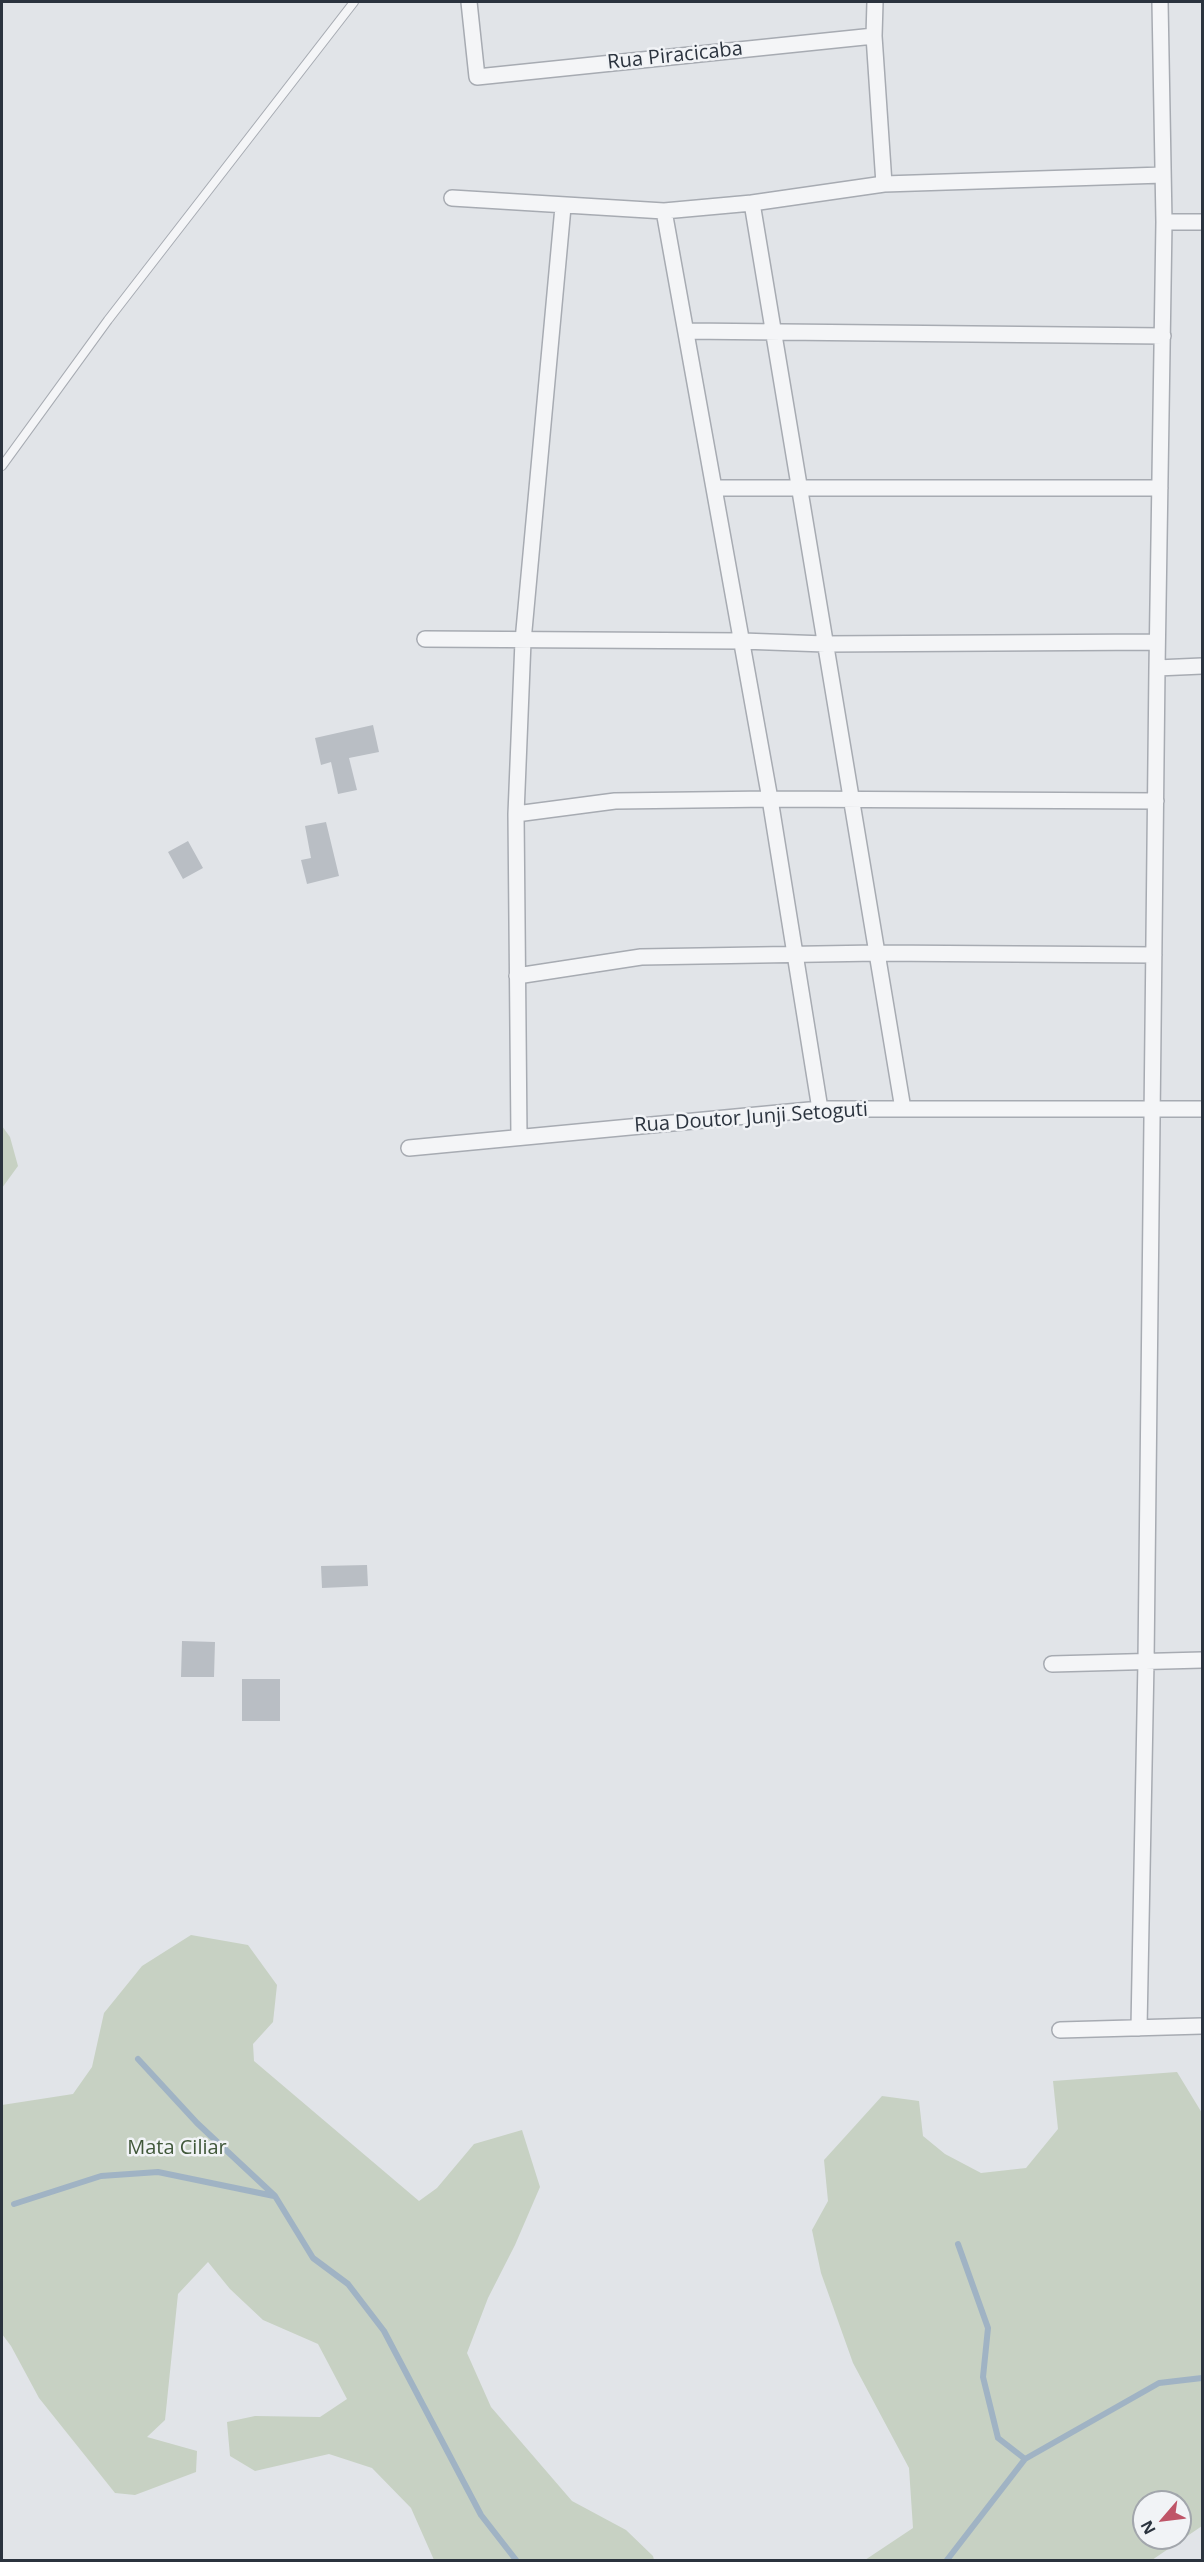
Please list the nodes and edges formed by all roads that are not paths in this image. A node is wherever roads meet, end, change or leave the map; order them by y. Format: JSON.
{"nodes":[{"id":1,"x":354,"y":2,"type":"edge"},
{"id":2,"x":470,"y":2,"type":"edge"},
{"id":3,"x":875,"y":2,"type":"edge"},
{"id":4,"x":1160,"y":2,"type":"edge"},
{"id":5,"x":874,"y":36,"type":"junction"},
{"id":6,"x":1162,"y":175,"type":"junction"},
{"id":7,"x":884,"y":184,"type":"junction"},
{"id":8,"x":452,"y":198,"type":"dead end"},
{"id":9,"x":752,"y":202,"type":"junction"},
{"id":10,"x":563,"y":207,"type":"junction"},
{"id":11,"x":664,"y":211,"type":"junction"},
{"id":12,"x":1164,"y":222,"type":"junction"},
{"id":13,"x":1203,"y":222,"type":"edge"},
{"id":14,"x":686,"y":331,"type":"junction"},
{"id":15,"x":773,"y":331,"type":"junction"},
{"id":16,"x":1163,"y":336,"type":"junction"},
{"id":17,"x":2,"y":466,"type":"edge"},
{"id":18,"x":799,"y":487,"type":"junction"},
{"id":19,"x":715,"y":488,"type":"junction"},
{"id":20,"x":1160,"y":488,"type":"junction"},
{"id":21,"x":425,"y":639,"type":"dead end"},
{"id":22,"x":523,"y":641,"type":"junction"},
{"id":23,"x":742,"y":641,"type":"junction"},
{"id":24,"x":1157,"y":642,"type":"junction"},
{"id":25,"x":825,"y":644,"type":"junction"},
{"id":26,"x":1203,"y":666,"type":"edge"},
{"id":27,"x":1157,"y":668,"type":"junction"},
{"id":28,"x":770,"y":799,"type":"junction"},
{"id":29,"x":851,"y":801,"type":"junction"},
{"id":30,"x":1156,"y":801,"type":"junction"},
{"id":31,"x":516,"y":814,"type":"junction"},
{"id":32,"x":877,"y":953,"type":"junction"},
{"id":33,"x":793,"y":954,"type":"junction"},
{"id":34,"x":1154,"y":955,"type":"junction"},
{"id":35,"x":517,"y":976,"type":"junction"},
{"id":36,"x":903,"y":1109,"type":"junction"},
{"id":37,"x":1153,"y":1109,"type":"junction"},
{"id":38,"x":1203,"y":1109,"type":"edge"},
{"id":39,"x":820,"y":1110,"type":"junction"},
{"id":40,"x":519,"y":1137,"type":"junction"},
{"id":41,"x":409,"y":1148,"type":"dead end"},
{"id":42,"x":1203,"y":1660,"type":"edge"},
{"id":43,"x":1146,"y":1661,"type":"junction"},
{"id":44,"x":1052,"y":1664,"type":"dead end"},
{"id":45,"x":1203,"y":2026,"type":"edge"},
{"id":46,"x":1138,"y":2028,"type":"junction"},
{"id":47,"x":1060,"y":2030,"type":"dead end"}],
"edges":[{"from":1,"to":17,"type":"lane"},
{"from":2,"to":5,"type":"street","name":"Rua Piracicaba"},
{"from":3,"to":5,"type":"street"},
{"from":4,"to":6,"type":"street"},
{"from":5,"to":7,"type":"street"},
{"from":6,"to":7,"type":"street"},
{"from":6,"to":12,"type":"street"},
{"from":7,"to":9,"type":"street"},
{"from":8,"to":10,"type":"street"},
{"from":9,"to":11,"type":"street"},
{"from":9,"to":15,"type":"street"},
{"from":10,"to":11,"type":"street"},
{"from":10,"to":22,"type":"street"},
{"from":11,"to":14,"type":"street"},
{"from":12,"to":13,"type":"street"},
{"from":12,"to":16,"type":"street"},
{"from":14,"to":15,"type":"street"},
{"from":14,"to":19,"type":"street"},
{"from":15,"to":16,"type":"street"},
{"from":15,"to":18,"type":"street"},
{"from":16,"to":20,"type":"street"},
{"from":18,"to":19,"type":"street"},
{"from":18,"to":20,"type":"street"},
{"from":18,"to":25,"type":"street"},
{"from":19,"to":23,"type":"street"},
{"from":20,"to":24,"type":"street"},
{"from":21,"to":22,"type":"street"},
{"from":22,"to":23,"type":"street"},
{"from":22,"to":31,"type":"street"},
{"from":23,"to":25,"type":"street"},
{"from":23,"to":28,"type":"street"},
{"from":24,"to":25,"type":"street"},
{"from":24,"to":27,"type":"street"},
{"from":25,"to":29,"type":"street"},
{"from":26,"to":27,"type":"street"},
{"from":27,"to":30,"type":"street"},
{"from":28,"to":29,"type":"street"},
{"from":28,"to":31,"type":"street"},
{"from":28,"to":33,"type":"street"},
{"from":29,"to":30,"type":"street"},
{"from":29,"to":32,"type":"street"},
{"from":30,"to":34,"type":"street"},
{"from":31,"to":35,"type":"street"},
{"from":32,"to":33,"type":"street"},
{"from":32,"to":34,"type":"street"},
{"from":32,"to":36,"type":"street"},
{"from":33,"to":35,"type":"street"},
{"from":33,"to":39,"type":"street"},
{"from":34,"to":37,"type":"street"},
{"from":35,"to":40,"type":"street"},
{"from":36,"to":37,"type":"street","name":"Rua Doutor Junji Setoguti"},
{"from":36,"to":39,"type":"street","name":"Rua Doutor Junji Setoguti"},
{"from":37,"to":38,"type":"street","name":"Rua Doutor Junji Setoguti"},
{"from":37,"to":43,"type":"street"},
{"from":39,"to":40,"type":"street","name":"Rua Doutor Junji Setoguti"},
{"from":40,"to":41,"type":"street","name":"Rua Doutor Junji Setoguti"},
{"from":42,"to":43,"type":"street"},
{"from":43,"to":44,"type":"street"},
{"from":43,"to":46,"type":"street"},
{"from":45,"to":46,"type":"street"},
{"from":46,"to":47,"type":"street"}]}
